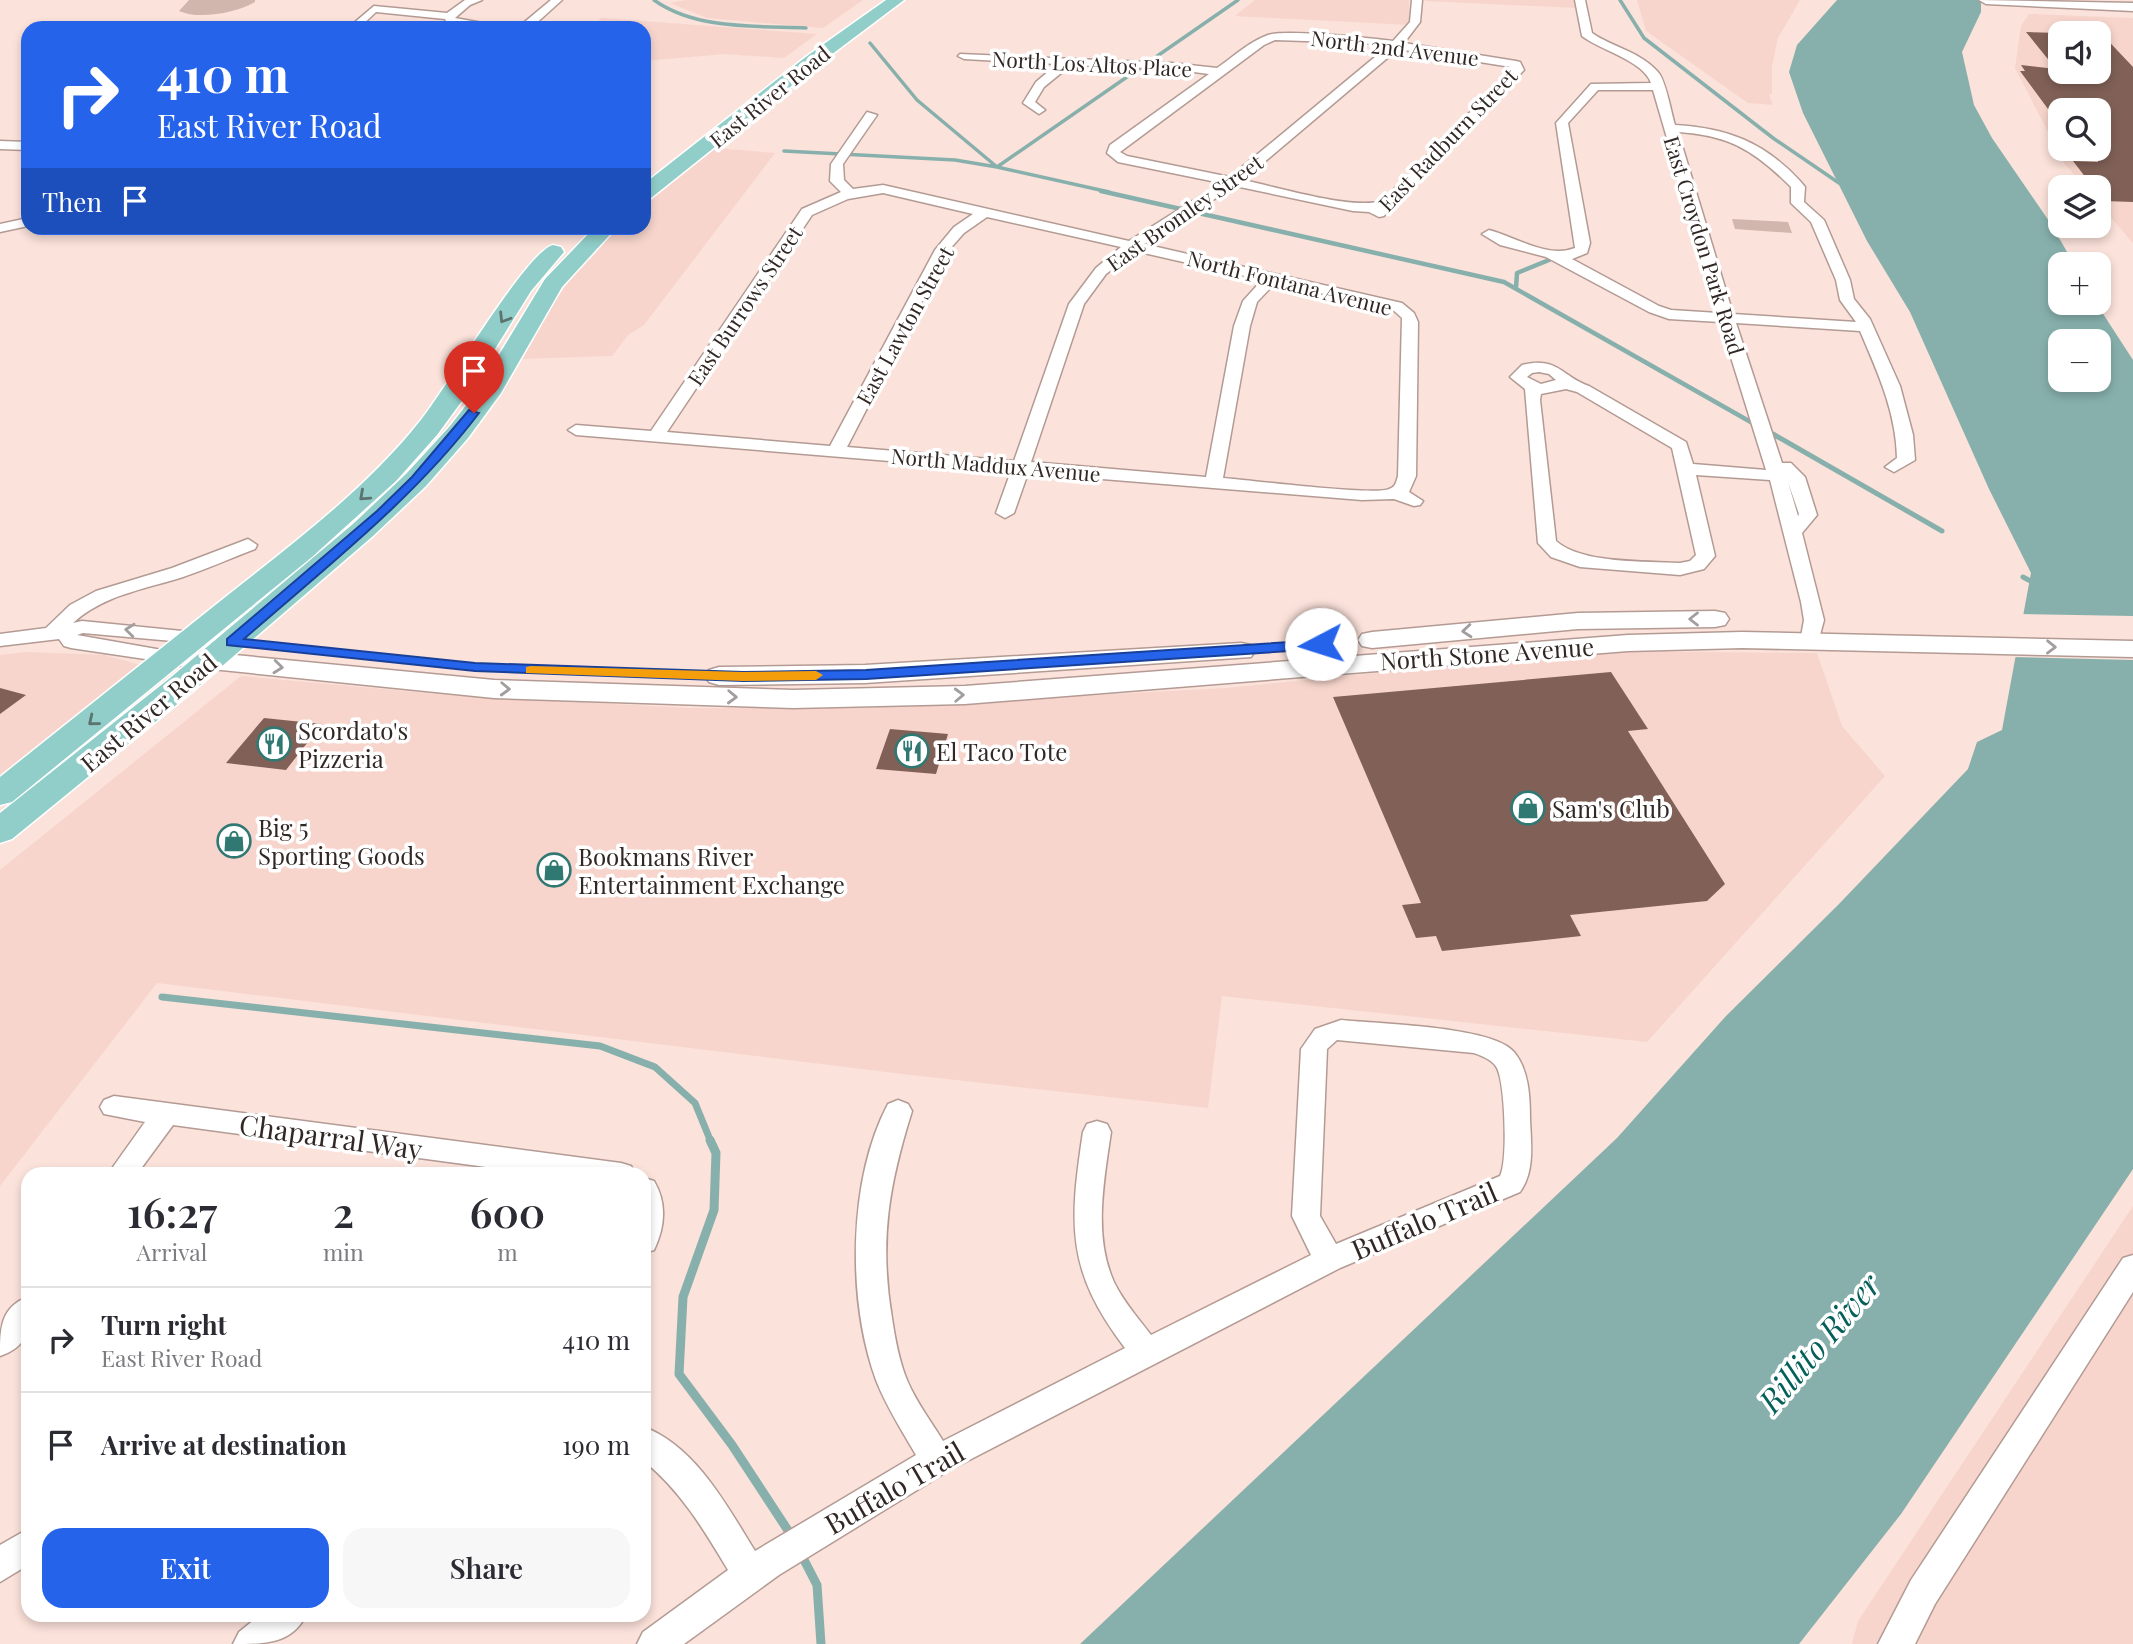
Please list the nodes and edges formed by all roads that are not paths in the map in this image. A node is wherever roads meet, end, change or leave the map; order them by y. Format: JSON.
{"nodes":[{"id":1,"x":477,"y":0,"type":"edge"},
{"id":2,"x":557,"y":0,"type":"edge"},
{"id":3,"x":871,"y":0,"type":"edge"},
{"id":4,"x":896,"y":0,"type":"edge"},
{"id":5,"x":1417,"y":0,"type":"edge"},
{"id":6,"x":1580,"y":0,"type":"edge"},
{"id":7,"x":1989,"y":0,"type":"edge"},
{"id":8,"x":2133,"y":7,"type":"edge"},
{"id":9,"x":449,"y":16,"type":"junction"},
{"id":10,"x":361,"y":21,"type":"edge"},
{"id":11,"x":451,"y":21,"type":"edge"},
{"id":12,"x":532,"y":21,"type":"edge"},
{"id":13,"x":1396,"y":44,"type":"junction"},
{"id":14,"x":964,"y":56,"type":"dead end"},
{"id":15,"x":1068,"y":61,"type":"junction"},
{"id":16,"x":1520,"y":65,"type":"joint"},
{"id":17,"x":1219,"y":72,"type":"junction"},
{"id":18,"x":1658,"y":87,"type":"junction"},
{"id":19,"x":1039,"y":110,"type":"dead end"},
{"id":20,"x":870,"y":115,"type":"dead end"},
{"id":21,"x":1670,"y":128,"type":"junction"},
{"id":22,"x":0,"y":145,"type":"edge"},
{"id":23,"x":21,"y":146,"type":"edge"},
{"id":24,"x":651,"y":169,"type":"edge"},
{"id":25,"x":1233,"y":182,"type":"junction"},
{"id":26,"x":651,"y":188,"type":"edge"},
{"id":27,"x":848,"y":192,"type":"junction"},
{"id":28,"x":986,"y":211,"type":"junction"},
{"id":29,"x":21,"y":224,"type":"edge"},
{"id":30,"x":0,"y":228,"type":"edge"},
{"id":31,"x":1489,"y":234,"type":"dead end"},
{"id":32,"x":580,"y":235,"type":"edge"},
{"id":33,"x":1134,"y":244,"type":"junction"},
{"id":34,"x":1560,"y":259,"type":"junction"},
{"id":35,"x":1273,"y":276,"type":"junction"},
{"id":36,"x":1404,"y":310,"type":"joint"},
{"id":37,"x":1727,"y":318,"type":"junction"},
{"id":38,"x":1865,"y":327,"type":"junction"},
{"id":39,"x":1756,"y":408,"type":"joint"},
{"id":40,"x":576,"y":430,"type":"dead end"},
{"id":41,"x":656,"y":436,"type":"junction"},
{"id":42,"x":836,"y":451,"type":"junction"},
{"id":43,"x":1770,"y":452,"type":"junction"},
{"id":44,"x":1022,"y":466,"type":"junction"},
{"id":45,"x":1894,"y":467,"type":"dead end"},
{"id":46,"x":1687,"y":469,"type":"junction"},
{"id":47,"x":1777,"y":475,"type":"junction"},
{"id":48,"x":1796,"y":477,"type":"junction"},
{"id":49,"x":1214,"y":482,"type":"junction"},
{"id":50,"x":1396,"y":493,"type":"junction"},
{"id":51,"x":1414,"y":501,"type":"dead end"},
{"id":52,"x":1005,"y":513,"type":"dead end"},
{"id":53,"x":1793,"y":532,"type":"junction"},
{"id":54,"x":248,"y":545,"type":"dead end"},
{"id":55,"x":2133,"y":629,"type":"edge"},
{"id":56,"x":1812,"y":631,"type":"junction"},
{"id":57,"x":59,"y":632,"type":"junction"},
{"id":58,"x":1983,"y":636,"type":"junction"},
{"id":59,"x":0,"y":640,"type":"edge"},
{"id":60,"x":202,"y":649,"type":"junction"},
{"id":61,"x":2133,"y":649,"type":"edge"},
{"id":62,"x":6,"y":814,"type":"edge"},
{"id":63,"x":114,"y":1107,"type":"dead end"},
{"id":64,"x":898,"y":1111,"type":"dead end"},
{"id":65,"x":166,"y":1114,"type":"junction"},
{"id":66,"x":1097,"y":1132,"type":"dead end"},
{"id":67,"x":127,"y":1167,"type":"edge"},
{"id":68,"x":568,"y":1167,"type":"edge"},
{"id":69,"x":1330,"y":1259,"type":"junction"},
{"id":70,"x":2133,"y":1267,"type":"edge"},
{"id":71,"x":21,"y":1318,"type":"edge"},
{"id":72,"x":0,"y":1343,"type":"edge"},
{"id":73,"x":1147,"y":1353,"type":"junction"},
{"id":74,"x":651,"y":1448,"type":"edge"},
{"id":75,"x":937,"y":1460,"type":"junction"},
{"id":76,"x":21,"y":1550,"type":"edge"},
{"id":77,"x":0,"y":1565,"type":"edge"},
{"id":78,"x":759,"y":1569,"type":"junction"},
{"id":79,"x":280,"y":1622,"type":"edge"},
{"id":80,"x":251,"y":1644,"type":"edge"},
{"id":81,"x":655,"y":1644,"type":"edge"},
{"id":82,"x":1896,"y":1644,"type":"edge"}],
"edges":[{"from":1,"to":9,"type":"street"},
{"from":2,"to":12,"type":"street"},
{"from":3,"to":24,"type":"main road","name":"East River Road"},
{"from":4,"to":26,"type":"main road","name":"East River Road"},
{"from":5,"to":13,"type":"street","name":"East Bromley Street"},
{"from":6,"to":18,"type":"street","name":"East Croydon Park Road"},
{"from":7,"to":8,"type":"main road"},
{"from":9,"to":10,"type":"street"},
{"from":9,"to":11,"type":"street"},
{"from":13,"to":16,"type":"street","name":"North 2nd Avenue"},
{"from":13,"to":17,"type":"street","name":"North 2nd Avenue"},
{"from":13,"to":25,"type":"street","name":"East Bromley Street"},
{"from":14,"to":15,"type":"street","name":"North Los Altos Place"},
{"from":15,"to":17,"type":"street","name":"North Los Altos Place"},
{"from":15,"to":19,"type":"street"},
{"from":16,"to":25,"type":"street","name":"East Radburn Street"},
{"from":17,"to":25,"type":"street"},
{"from":18,"to":21,"type":"street","name":"East Croydon Park Road"},
{"from":18,"to":34,"type":"street"},
{"from":20,"to":27,"type":"street"},
{"from":21,"to":37,"type":"street","name":"East Croydon Park Road"},
{"from":21,"to":38,"type":"street"},
{"from":22,"to":23,"type":"street"},
{"from":25,"to":33,"type":"street","name":"East Bromley Street"},
{"from":27,"to":28,"type":"street","name":"North Fontana Avenue"},
{"from":27,"to":41,"type":"street","name":"East Burrows Street"},
{"from":28,"to":33,"type":"street","name":"North Fontana Avenue"},
{"from":28,"to":42,"type":"street","name":"East Lawton Street"},
{"from":29,"to":30,"type":"street"},
{"from":31,"to":34,"type":"street"},
{"from":32,"to":60,"type":"main road","name":"East River Road","one_way":true},
{"from":32,"to":60,"type":"main road","name":"East River Road"},
{"from":33,"to":35,"type":"street","name":"North Fontana Avenue"},
{"from":33,"to":44,"type":"street","name":"East Bromley Street"},
{"from":34,"to":37,"type":"street"},
{"from":35,"to":36,"type":"street","name":"North Fontana Avenue"},
{"from":35,"to":49,"type":"street"},
{"from":36,"to":50,"type":"street"},
{"from":37,"to":38,"type":"street"},
{"from":37,"to":39,"type":"street","name":"East Croydon Park Road"},
{"from":38,"to":45,"type":"street"},
{"from":39,"to":43,"type":"street","name":"East Croydon Park Road"},
{"from":40,"to":41,"type":"street","name":"North Maddux Avenue"},
{"from":41,"to":42,"type":"street","name":"North Maddux Avenue"},
{"from":42,"to":44,"type":"street","name":"North Maddux Avenue"},
{"from":43,"to":47,"type":"street","name":"East Croydon Park Road"},
{"from":43,"to":48,"type":"street"},
{"from":44,"to":49,"type":"street","name":"North Maddux Avenue"},
{"from":44,"to":52,"type":"street","name":"East Bromley Street"},
{"from":46,"to":46,"type":"street"},
{"from":46,"to":47,"type":"street"},
{"from":47,"to":48,"type":"street"},
{"from":47,"to":53,"type":"street","name":"East Croydon Park Road"},
{"from":48,"to":53,"type":"street"},
{"from":49,"to":50,"type":"street","name":"North Maddux Avenue"},
{"from":50,"to":51,"type":"street","name":"North Maddux Avenue"},
{"from":53,"to":56,"type":"street","name":"East Croydon Park Road"},
{"from":54,"to":57,"type":"street"},
{"from":55,"to":58,"type":"main road","name":"North Stone Avenue"},
{"from":56,"to":58,"type":"main road","name":"North Stone Avenue"},
{"from":56,"to":60,"type":"main road","name":"North Stone Avenue"},
{"from":57,"to":59,"type":"street"},
{"from":60,"to":57,"type":"street","one_way":true},
{"from":57,"to":60,"type":"street"},
{"from":58,"to":61,"type":"main road","name":"North Stone Avenue","one_way":true},
{"from":60,"to":62,"type":"main road","name":"East River Road"},
{"from":63,"to":65,"type":"street","name":"Chaparral Way"},
{"from":64,"to":75,"type":"street"},
{"from":65,"to":67,"type":"street"},
{"from":65,"to":68,"type":"street","name":"Chaparral Way"},
{"from":66,"to":73,"type":"street"},
{"from":69,"to":69,"type":"street","name":"Buffalo Trail"},
{"from":69,"to":73,"type":"street","name":"Buffalo Trail"},
{"from":70,"to":82,"type":"street"},
{"from":71,"to":72,"type":"street"},
{"from":73,"to":75,"type":"street","name":"Buffalo Trail"},
{"from":74,"to":78,"type":"street"},
{"from":75,"to":78,"type":"street","name":"Buffalo Trail"},
{"from":76,"to":77,"type":"street"},
{"from":78,"to":81,"type":"street","name":"Buffalo Trail"},
{"from":79,"to":80,"type":"street"}]}
